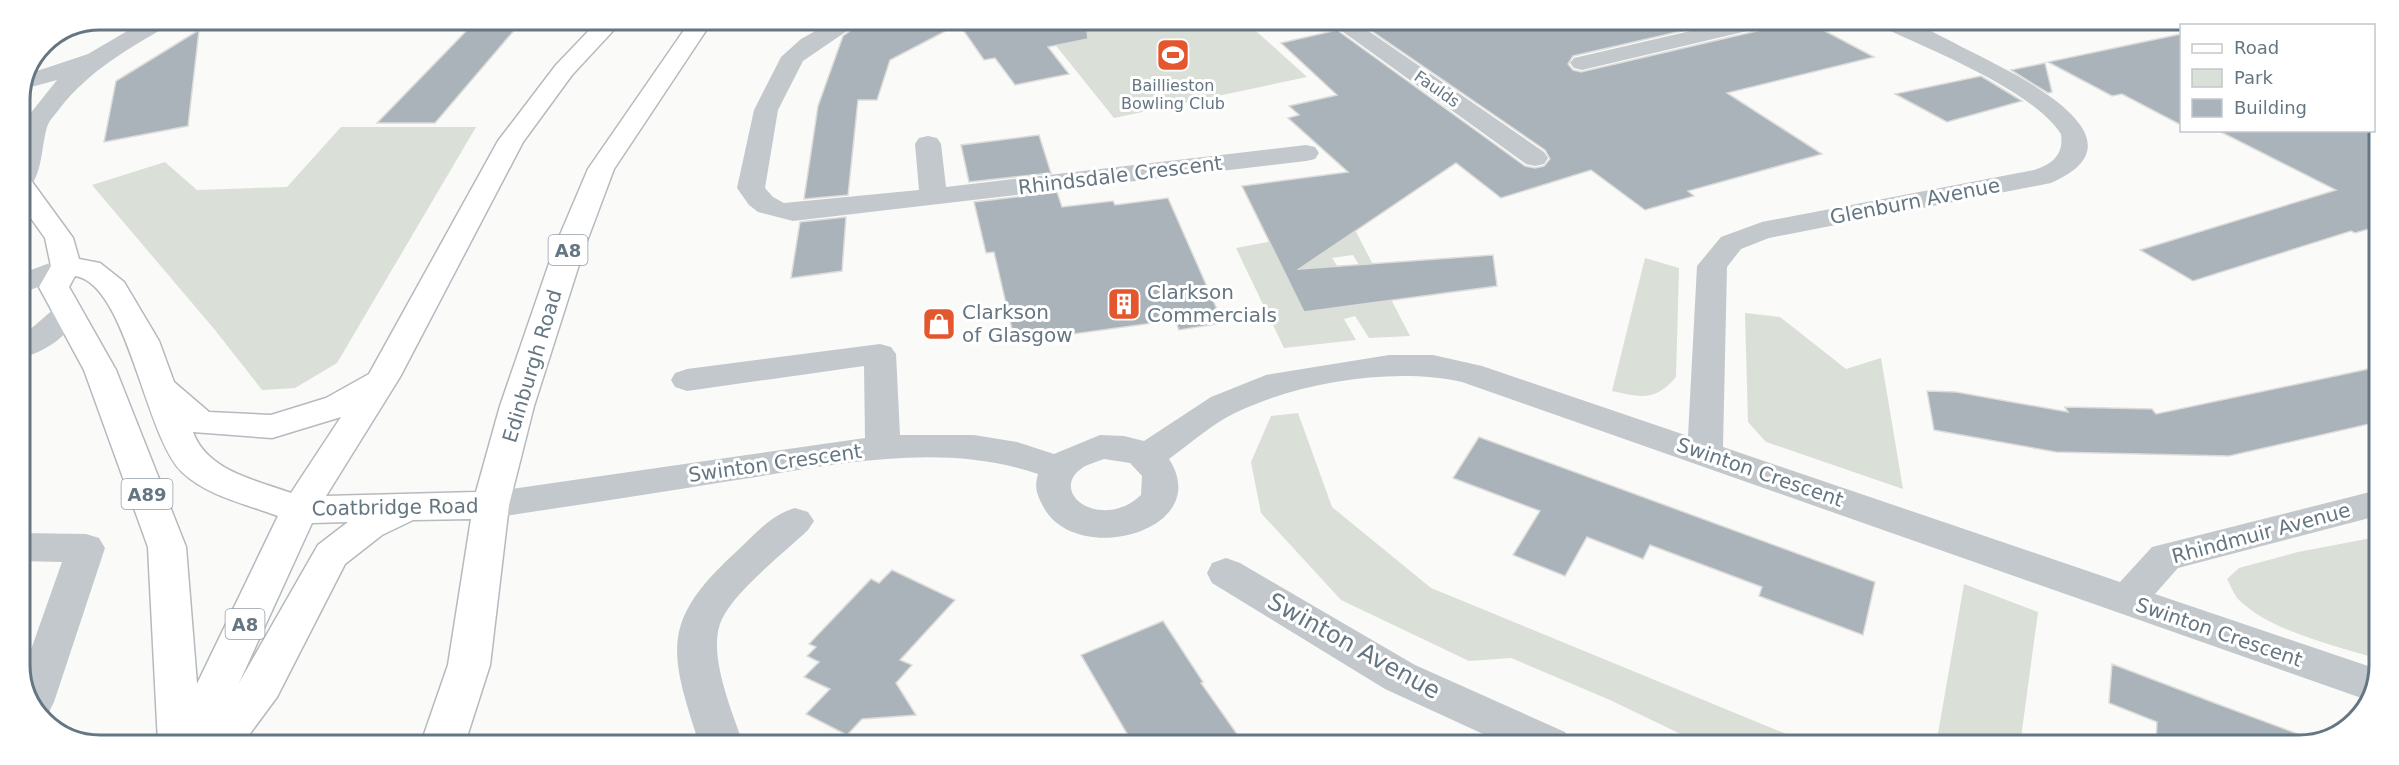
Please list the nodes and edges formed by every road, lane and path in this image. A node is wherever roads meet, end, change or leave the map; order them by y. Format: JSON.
{"nodes":[{"id":1,"x":144,"y":30,"type":"edge"},
{"id":2,"x":602,"y":30,"type":"edge"},
{"id":3,"x":695,"y":30,"type":"edge"},
{"id":4,"x":834,"y":30,"type":"edge"},
{"id":5,"x":1352,"y":30,"type":"edge"},
{"id":6,"x":1722,"y":30,"type":"edge"},
{"id":7,"x":1906,"y":30,"type":"edge"},
{"id":8,"x":100,"y":56,"type":"junction"},
{"id":9,"x":1582,"y":63,"type":"dead end"},
{"id":10,"x":33,"y":81,"type":"edge"},
{"id":11,"x":928,"y":144,"type":"dead end"},
{"id":12,"x":1306,"y":153,"type":"dead end"},
{"id":13,"x":30,"y":154,"type":"edge"},
{"id":14,"x":1535,"y":158,"type":"dead end"},
{"id":15,"x":30,"y":196,"type":"edge"},
{"id":16,"x":934,"y":198,"type":"junction"},
{"id":17,"x":66,"y":266,"type":"junction"},
{"id":18,"x":30,"y":281,"type":"edge"},
{"id":19,"x":68,"y":312,"type":"junction"},
{"id":20,"x":30,"y":345,"type":"edge"},
{"id":21,"x":384,"y":377,"type":"junction"},
{"id":22,"x":687,"y":380,"type":"dead end"},
{"id":23,"x":158,"y":385,"type":"junction"},
{"id":24,"x":883,"y":448,"type":"junction"},
{"id":25,"x":1705,"y":453,"type":"junction"},
{"id":26,"x":1146,"y":457,"type":"junction"},
{"id":27,"x":1059,"y":468,"type":"junction"},
{"id":28,"x":490,"y":505,"type":"junction"},
{"id":29,"x":2369,"y":505,"type":"edge"},
{"id":30,"x":409,"y":507,"type":"junction"},
{"id":31,"x":299,"y":510,"type":"junction"},
{"id":32,"x":795,"y":521,"type":"dead end"},
{"id":33,"x":30,"y":547,"type":"edge"},
{"id":34,"x":1226,"y":573,"type":"dead end"},
{"id":35,"x":2127,"y":600,"type":"junction"},
{"id":36,"x":2367,"y":683,"type":"edge"},
{"id":37,"x":36,"y":693,"type":"edge"},
{"id":38,"x":180,"y":735,"type":"edge"},
{"id":39,"x":202,"y":735,"type":"edge"},
{"id":40,"x":224,"y":735,"type":"edge"},
{"id":41,"x":446,"y":735,"type":"edge"},
{"id":42,"x":719,"y":735,"type":"edge"},
{"id":43,"x":1528,"y":735,"type":"edge"}],
"edges":[{"from":1,"to":8,"type":"street"},
{"from":2,"to":21,"type":"main road","number":"A8"},
{"from":3,"to":28,"type":"main road","name":"Edinburgh Road","number":"A8"},
{"from":4,"to":16,"type":"street","name":"Rhindsdale Crescent"},
{"from":5,"to":14,"type":"street","name":"Faulds"},
{"from":6,"to":9,"type":"street"},
{"from":7,"to":25,"type":"street","name":"Glenburn Avenue"},
{"from":8,"to":10,"type":"street"},
{"from":8,"to":13,"type":"street"},
{"from":11,"to":16,"type":"street"},
{"from":12,"to":16,"type":"street","name":"Rhindsdale Crescent"},
{"from":15,"to":17,"type":"main road"},
{"from":17,"to":18,"type":"street"},
{"from":17,"to":19,"type":"main road","number":"A89"},
{"from":17,"to":23,"type":"main road","number":"A89"},
{"from":19,"to":20,"type":"street"},
{"from":19,"to":38,"type":"main road","number":"A89"},
{"from":21,"to":23,"type":"main road"},
{"from":21,"to":31,"type":"main road","number":"A8"},
{"from":22,"to":24,"type":"street"},
{"from":23,"to":31,"type":"main road","number":"A89"},
{"from":24,"to":27,"type":"street","name":"Swinton Crescent"},
{"from":24,"to":28,"type":"street","name":"Swinton Crescent"},
{"from":25,"to":26,"type":"street","name":"Swinton Crescent"},
{"from":25,"to":35,"type":"street","name":"Swinton Crescent"},
{"from":26,"to":27,"type":"street"},
{"from":26,"to":27,"type":"street"},
{"from":28,"to":30,"type":"main road","name":"Coatbridge Road"},
{"from":28,"to":41,"type":"main road","name":"Edinburgh Road","number":"A8"},
{"from":29,"to":35,"type":"street","name":"Rhindmuir Avenue"},
{"from":30,"to":31,"type":"main road","name":"Coatbridge Road"},
{"from":30,"to":40,"type":"main road"},
{"from":31,"to":39,"type":"main road","number":"A8"},
{"from":32,"to":42,"type":"street"},
{"from":33,"to":37,"type":"street"},
{"from":34,"to":43,"type":"street","name":"Swinton Avenue"},
{"from":35,"to":36,"type":"street","name":"Swinton Crescent"}]}
